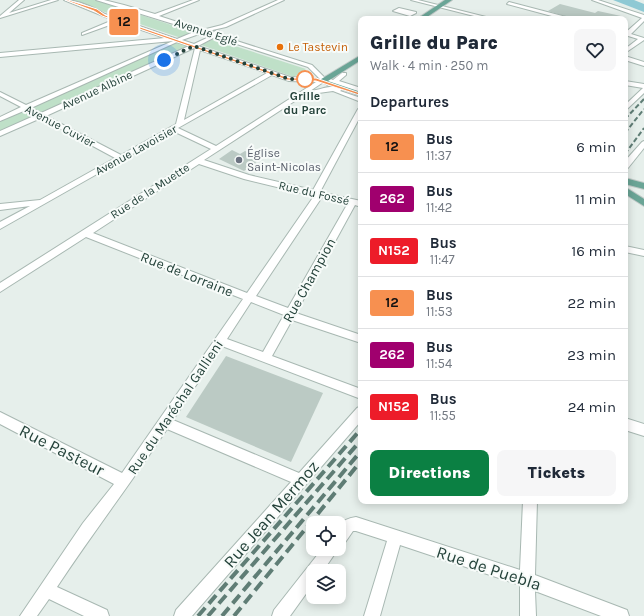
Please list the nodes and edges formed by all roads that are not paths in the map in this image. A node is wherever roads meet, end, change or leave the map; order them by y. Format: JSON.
{"nodes":[{"id":1,"x":22,"y":0,"type":"edge"},
{"id":2,"x":56,"y":0,"type":"edge"},
{"id":3,"x":66,"y":0,"type":"edge"},
{"id":4,"x":98,"y":0,"type":"edge"},
{"id":5,"x":197,"y":0,"type":"edge"},
{"id":6,"x":282,"y":0,"type":"edge"},
{"id":7,"x":413,"y":0,"type":"edge"},
{"id":8,"x":448,"y":0,"type":"edge"},
{"id":9,"x":594,"y":0,"type":"edge"},
{"id":10,"x":509,"y":3,"type":"dead end"},
{"id":11,"x":427,"y":4,"type":"junction"},
{"id":12,"x":439,"y":7,"type":"junction"},
{"id":13,"x":155,"y":16,"type":"junction"},
{"id":14,"x":425,"y":16,"type":"edge"},
{"id":15,"x":474,"y":16,"type":"edge"},
{"id":16,"x":558,"y":16,"type":"edge"},
{"id":17,"x":1,"y":18,"type":"edge"},
{"id":18,"x":644,"y":18,"type":"edge"},
{"id":19,"x":118,"y":20,"type":"junction"},
{"id":20,"x":224,"y":26,"type":"junction"},
{"id":21,"x":201,"y":31,"type":"junction"},
{"id":22,"x":628,"y":32,"type":"edge"},
{"id":23,"x":84,"y":34,"type":"dead end"},
{"id":24,"x":216,"y":35,"type":"junction"},
{"id":25,"x":628,"y":35,"type":"edge"},
{"id":26,"x":170,"y":38,"type":"junction"},
{"id":27,"x":178,"y":41,"type":"junction"},
{"id":28,"x":196,"y":47,"type":"junction"},
{"id":29,"x":628,"y":49,"type":"edge"},
{"id":30,"x":0,"y":55,"type":"edge"},
{"id":31,"x":358,"y":59,"type":"edge"},
{"id":32,"x":628,"y":59,"type":"edge"},
{"id":33,"x":351,"y":64,"type":"junction"},
{"id":34,"x":644,"y":64,"type":"edge"},
{"id":35,"x":307,"y":71,"type":"junction"},
{"id":36,"x":272,"y":73,"type":"junction"},
{"id":37,"x":291,"y":80,"type":"junction"},
{"id":38,"x":354,"y":82,"type":"dead end"},
{"id":39,"x":628,"y":83,"type":"edge"},
{"id":40,"x":333,"y":84,"type":"junction"},
{"id":41,"x":644,"y":86,"type":"edge"},
{"id":42,"x":358,"y":87,"type":"edge"},
{"id":43,"x":358,"y":89,"type":"edge"},
{"id":44,"x":644,"y":89,"type":"edge"},
{"id":45,"x":0,"y":94,"type":"edge"},
{"id":46,"x":301,"y":96,"type":"junction"},
{"id":47,"x":358,"y":98,"type":"edge"},
{"id":48,"x":628,"y":106,"type":"edge"},
{"id":49,"x":25,"y":108,"type":"junction"},
{"id":50,"x":358,"y":115,"type":"edge"},
{"id":51,"x":41,"y":116,"type":"junction"},
{"id":52,"x":0,"y":119,"type":"edge"},
{"id":53,"x":176,"y":128,"type":"junction"},
{"id":54,"x":0,"y":134,"type":"edge"},
{"id":55,"x":644,"y":143,"type":"edge"},
{"id":56,"x":217,"y":149,"type":"junction"},
{"id":57,"x":121,"y":158,"type":"junction"},
{"id":58,"x":198,"y":161,"type":"junction"},
{"id":59,"x":628,"y":162,"type":"edge"},
{"id":60,"x":628,"y":181,"type":"edge"},
{"id":61,"x":644,"y":186,"type":"edge"},
{"id":62,"x":628,"y":188,"type":"edge"},
{"id":63,"x":628,"y":192,"type":"edge"},
{"id":64,"x":317,"y":195,"type":"junction"},
{"id":65,"x":644,"y":199,"type":"edge"},
{"id":66,"x":44,"y":201,"type":"junction"},
{"id":67,"x":357,"y":203,"type":"edge"},
{"id":68,"x":644,"y":203,"type":"edge"},
{"id":69,"x":0,"y":207,"type":"edge"},
{"id":70,"x":0,"y":226,"type":"edge"},
{"id":71,"x":85,"y":233,"type":"junction"},
{"id":72,"x":628,"y":250,"type":"edge"},
{"id":73,"x":644,"y":253,"type":"edge"},
{"id":74,"x":0,"y":288,"type":"edge"},
{"id":75,"x":249,"y":298,"type":"junction"},
{"id":76,"x":290,"y":314,"type":"junction"},
{"id":77,"x":358,"y":338,"type":"edge"},
{"id":78,"x":220,"y":341,"type":"junction"},
{"id":79,"x":265,"y":358,"type":"junction"},
{"id":80,"x":358,"y":393,"type":"edge"},
{"id":81,"x":358,"y":415,"type":"edge"},
{"id":82,"x":0,"y":418,"type":"edge"},
{"id":83,"x":164,"y":422,"type":"junction"},
{"id":84,"x":628,"y":425,"type":"edge"},
{"id":85,"x":644,"y":430,"type":"edge"},
{"id":86,"x":301,"y":480,"type":"junction"},
{"id":87,"x":123,"y":483,"type":"junction"},
{"id":88,"x":530,"y":504,"type":"edge"},
{"id":89,"x":346,"y":529,"type":"edge"},
{"id":90,"x":395,"y":537,"type":"junction"},
{"id":91,"x":326,"y":556,"type":"edge"},
{"id":92,"x":319,"y":564,"type":"edge"},
{"id":93,"x":527,"y":580,"type":"junction"},
{"id":94,"x":306,"y":581,"type":"edge"},
{"id":95,"x":46,"y":590,"type":"junction"},
{"id":96,"x":28,"y":616,"type":"edge"},
{"id":97,"x":101,"y":616,"type":"edge"},
{"id":98,"x":182,"y":616,"type":"edge"},
{"id":99,"x":280,"y":616,"type":"edge"},
{"id":100,"x":372,"y":616,"type":"edge"},
{"id":101,"x":528,"y":616,"type":"edge"},
{"id":102,"x":621,"y":616,"type":"edge"}],
"edges":[{"from":1,"to":17,"type":"street"},
{"from":2,"to":17,"type":"street"},
{"from":3,"to":19,"type":"street","name":"Avenue Eglé"},
{"from":4,"to":13,"type":"street","name":"Avenue Eglé"},
{"from":5,"to":13,"type":"street"},
{"from":6,"to":20,"type":"street"},
{"from":7,"to":11,"type":"street"},
{"from":8,"to":11,"type":"main road"},
{"from":8,"to":12,"type":"main road"},
{"from":9,"to":18,"type":"street"},
{"from":10,"to":16,"type":"street"},
{"from":11,"to":12,"type":"street"},
{"from":12,"to":14,"type":"main road"},
{"from":12,"to":15,"type":"street"},
{"from":13,"to":21,"type":"street","name":"Avenue Eglé"},
{"from":18,"to":22,"type":"street"},
{"from":19,"to":23,"type":"street"},
{"from":19,"to":26,"type":"street","name":"Avenue Eglé"},
{"from":20,"to":21,"type":"street","name":"Avenue Albine"},
{"from":20,"to":24,"type":"street"},
{"from":21,"to":24,"type":"street","name":"Avenue Eglé"},
{"from":21,"to":27,"type":"street","name":"Avenue Albine"},
{"from":24,"to":28,"type":"street","name":"Avenue Albine"},
{"from":24,"to":35,"type":"street","name":"Avenue Eglé"},
{"from":25,"to":29,"type":"street"},
{"from":26,"to":27,"type":"street","name":"Avenue Eglé"},
{"from":26,"to":30,"type":"street"},
{"from":27,"to":28,"type":"street","name":"Avenue Eglé"},
{"from":27,"to":49,"type":"street","name":"Avenue Albine"},
{"from":28,"to":36,"type":"street","name":"Avenue Eglé"},
{"from":28,"to":51,"type":"street","name":"Avenue Albine"},
{"from":28,"to":53,"type":"street"},
{"from":31,"to":33,"type":"main road"},
{"from":32,"to":34,"type":"street"},
{"from":33,"to":40,"type":"main road"},
{"from":33,"to":40,"type":"main road"},
{"from":35,"to":37,"type":"street"},
{"from":35,"to":40,"type":"street","name":"Avenue Eglé"},
{"from":36,"to":37,"type":"street","name":"Avenue Eglé"},
{"from":36,"to":53,"type":"street","name":"Avenue Lavoisier"},
{"from":37,"to":40,"type":"street","name":"Avenue Eglé"},
{"from":38,"to":42,"type":"street"},
{"from":39,"to":41,"type":"street"},
{"from":40,"to":43,"type":"main road"},
{"from":40,"to":46,"type":"street","name":"Rue de la Muette"},
{"from":40,"to":46,"type":"street","name":"Rue de la Muette"},
{"from":40,"to":47,"type":"street"},
{"from":44,"to":48,"type":"street"},
{"from":45,"to":49,"type":"street","name":"Avenue Cuvier"},
{"from":46,"to":56,"type":"street","name":"Rue de la Muette"},
{"from":49,"to":51,"type":"street","name":"Avenue Cuvier"},
{"from":49,"to":52,"type":"street","name":"Avenue Albine"},
{"from":50,"to":64,"type":"street","name":"Rue du Maréchal Gallieni"},
{"from":51,"to":54,"type":"street","name":"Avenue Albine"},
{"from":51,"to":57,"type":"street","name":"Avenue Cuvier"},
{"from":53,"to":56,"type":"street"},
{"from":53,"to":57,"type":"street","name":"Avenue Lavoisier"},
{"from":55,"to":59,"type":"street"},
{"from":56,"to":58,"type":"street","name":"Rue de la Muette"},
{"from":57,"to":66,"type":"street","name":"Avenue Lavoisier"},
{"from":58,"to":64,"type":"street","name":"Rue du Fossé"},
{"from":58,"to":71,"type":"street","name":"Rue de la Muette"},
{"from":60,"to":61,"type":"main road"},
{"from":62,"to":65,"type":"main road"},
{"from":63,"to":68,"type":"main road"},
{"from":64,"to":67,"type":"street","name":"Rue du Fossé"},
{"from":64,"to":75,"type":"street","name":"Rue du Maréchal Gallieni"},
{"from":66,"to":69,"type":"street"},
{"from":66,"to":70,"type":"street","name":"Avenue Lavoisier"},
{"from":67,"to":76,"type":"street","name":"Rue Champion"},
{"from":71,"to":74,"type":"street","name":"Rue de la Muette"},
{"from":71,"to":75,"type":"street","name":"Rue de Lorraine"},
{"from":72,"to":73,"type":"street"},
{"from":75,"to":76,"type":"street","name":"Rue de Lorraine"},
{"from":75,"to":78,"type":"street","name":"Rue du Maréchal Gallieni"},
{"from":76,"to":77,"type":"street","name":"Rue de Lorraine"},
{"from":76,"to":79,"type":"street","name":"Rue Champion"},
{"from":78,"to":79,"type":"street"},
{"from":78,"to":83,"type":"street","name":"Rue du Maréchal Gallieni"},
{"from":79,"to":80,"type":"street"},
{"from":81,"to":86,"type":"street","name":"Rue Jean Mermoz"},
{"from":82,"to":87,"type":"street","name":"Rue Pasteur"},
{"from":83,"to":86,"type":"street"},
{"from":83,"to":87,"type":"street","name":"Rue du Maréchal Gallieni"},
{"from":84,"to":85,"type":"street"},
{"from":86,"to":98,"type":"street","name":"Rue Jean Mermoz"},
{"from":87,"to":95,"type":"street","name":"Rue du Maréchal Gallieni"},
{"from":88,"to":93,"type":"street"},
{"from":89,"to":90,"type":"street","name":"Rue de Puebla"},
{"from":90,"to":93,"type":"street","name":"Rue de Puebla"},
{"from":90,"to":100,"type":"street"},
{"from":91,"to":92,"type":"street"},
{"from":93,"to":101,"type":"street"},
{"from":93,"to":102,"type":"street","name":"Rue de Puebla"},
{"from":94,"to":99,"type":"street"},
{"from":95,"to":96,"type":"street","name":"Rue du Maréchal Gallieni"},
{"from":95,"to":97,"type":"street"}]}
